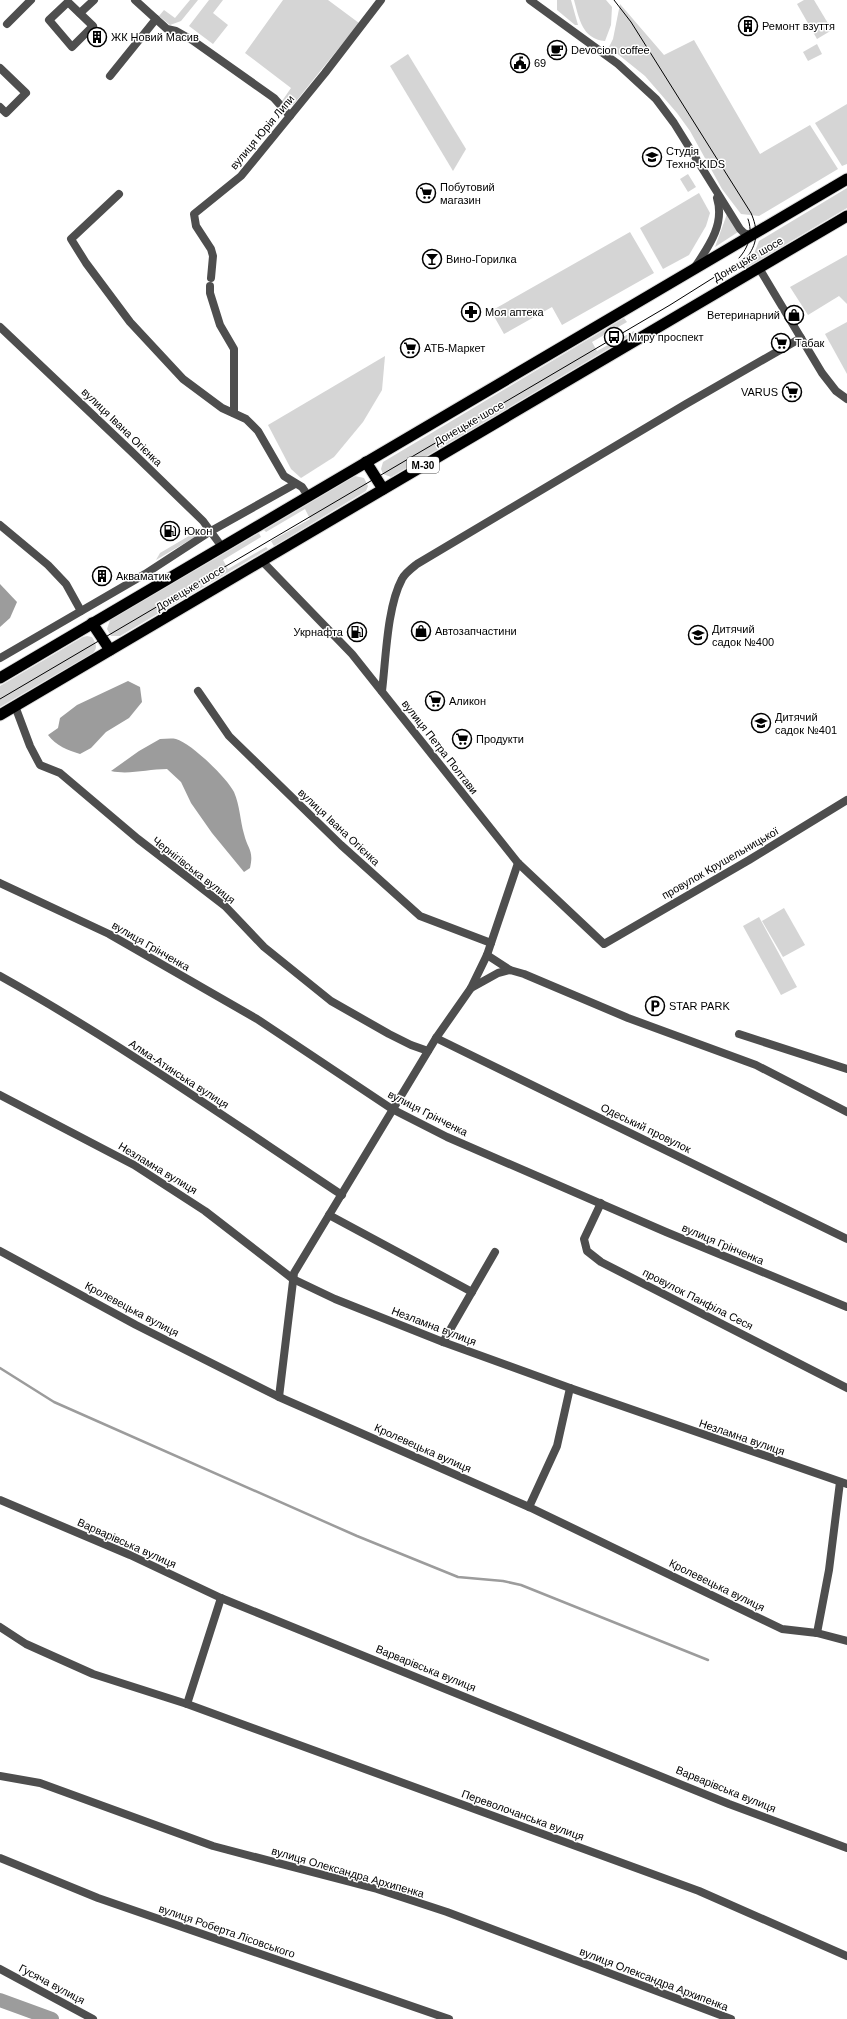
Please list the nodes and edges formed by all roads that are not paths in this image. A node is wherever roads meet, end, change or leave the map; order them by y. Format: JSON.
{"nodes":[{"id":1,"x":31,"y":0,"type":"edge"},
{"id":2,"x":94,"y":0,"type":"edge"},
{"id":3,"x":135,"y":0,"type":"edge"},
{"id":4,"x":381,"y":0,"type":"edge"},
{"id":5,"x":530,"y":0,"type":"edge"},
{"id":6,"x":80,"y":13,"type":"junction"},
{"id":7,"x":156,"y":19,"type":"junction"},
{"id":8,"x":7,"y":24,"type":"dead end"},
{"id":9,"x":0,"y":68,"type":"edge"},
{"id":10,"x":110,"y":76,"type":"dead end"},
{"id":11,"x":0,"y":108,"type":"edge"},
{"id":12,"x":290,"y":116,"type":"junction"},
{"id":13,"x":847,"y":179,"type":"edge"},
{"id":14,"x":714,"y":190,"type":"junction"},
{"id":15,"x":119,"y":194,"type":"dead end"},
{"id":16,"x":847,"y":216,"type":"edge"},
{"id":17,"x":750,"y":234,"type":"junction"},
{"id":18,"x":695,"y":267,"type":"junction"},
{"id":19,"x":759,"y":268,"type":"junction"},
{"id":20,"x":0,"y":327,"type":"edge"},
{"id":21,"x":801,"y":338,"type":"junction"},
{"id":22,"x":847,"y":399,"type":"edge"},
{"id":23,"x":234,"y":413,"type":"junction"},
{"id":24,"x":366,"y":462,"type":"junction"},
{"id":25,"x":295,"y":484,"type":"junction"},
{"id":26,"x":383,"y":489,"type":"junction"},
{"id":27,"x":308,"y":496,"type":"junction"},
{"id":28,"x":0,"y":525,"type":"edge"},
{"id":29,"x":211,"y":531,"type":"junction"},
{"id":30,"x":222,"y":547,"type":"junction"},
{"id":31,"x":262,"y":561,"type":"junction"},
{"id":32,"x":81,"y":611,"type":"junction"},
{"id":33,"x":92,"y":623,"type":"junction"},
{"id":34,"x":110,"y":650,"type":"junction"},
{"id":35,"x":0,"y":658,"type":"edge"},
{"id":36,"x":0,"y":678,"type":"edge"},
{"id":37,"x":198,"y":691,"type":"dead end"},
{"id":38,"x":382,"y":691,"type":"junction"},
{"id":39,"x":15,"y":706,"type":"junction"},
{"id":40,"x":0,"y":715,"type":"edge"},
{"id":41,"x":847,"y":800,"type":"edge"},
{"id":42,"x":518,"y":863,"type":"junction"},
{"id":43,"x":0,"y":883,"type":"edge"},
{"id":44,"x":491,"y":943,"type":"junction"},
{"id":45,"x":604,"y":944,"type":"joint"},
{"id":46,"x":487,"y":955,"type":"junction"},
{"id":47,"x":510,"y":970,"type":"junction"},
{"id":48,"x":0,"y":976,"type":"edge"},
{"id":49,"x":471,"y":988,"type":"junction"},
{"id":50,"x":739,"y":1034,"type":"dead end"},
{"id":51,"x":436,"y":1038,"type":"junction"},
{"id":52,"x":428,"y":1050,"type":"junction"},
{"id":53,"x":847,"y":1069,"type":"edge"},
{"id":54,"x":0,"y":1094,"type":"edge"},
{"id":55,"x":392,"y":1109,"type":"junction"},
{"id":56,"x":847,"y":1112,"type":"edge"},
{"id":57,"x":342,"y":1195,"type":"junction"},
{"id":58,"x":601,"y":1203,"type":"junction"},
{"id":59,"x":329,"y":1215,"type":"junction"},
{"id":60,"x":847,"y":1239,"type":"edge"},
{"id":61,"x":0,"y":1251,"type":"edge"},
{"id":62,"x":495,"y":1252,"type":"dead end"},
{"id":63,"x":293,"y":1278,"type":"junction"},
{"id":64,"x":472,"y":1292,"type":"junction"},
{"id":65,"x":847,"y":1307,"type":"edge"},
{"id":66,"x":443,"y":1342,"type":"junction"},
{"id":67,"x":570,"y":1388,"type":"junction"},
{"id":68,"x":847,"y":1388,"type":"edge"},
{"id":69,"x":279,"y":1397,"type":"junction"},
{"id":70,"x":844,"y":1483,"type":"edge"},
{"id":71,"x":0,"y":1500,"type":"edge"},
{"id":72,"x":529,"y":1507,"type":"junction"},
{"id":73,"x":221,"y":1598,"type":"junction"},
{"id":74,"x":0,"y":1627,"type":"edge"},
{"id":75,"x":817,"y":1633,"type":"junction"},
{"id":76,"x":847,"y":1641,"type":"edge"},
{"id":77,"x":188,"y":1704,"type":"junction"},
{"id":78,"x":0,"y":1776,"type":"edge"},
{"id":79,"x":847,"y":1848,"type":"edge"},
{"id":80,"x":0,"y":1858,"type":"edge"},
{"id":81,"x":847,"y":1956,"type":"edge"},
{"id":82,"x":0,"y":1969,"type":"edge"},
{"id":83,"x":93,"y":2019,"type":"edge"},
{"id":84,"x":449,"y":2019,"type":"edge"},
{"id":85,"x":730,"y":2019,"type":"edge"}],
"edges":[{"from":1,"to":8,"type":"street"},
{"from":2,"to":6,"type":"street"},
{"from":3,"to":7,"type":"street"},
{"from":4,"to":12,"type":"street","name":"вулиця Юрія Липи"},
{"from":5,"to":14,"type":"street"},
{"from":6,"to":6,"type":"street"},
{"from":7,"to":10,"type":"street"},
{"from":7,"to":12,"type":"street"},
{"from":9,"to":11,"type":"street"},
{"from":12,"to":23,"type":"street","name":"вулиця Юрія Липи"},
{"from":13,"to":17,"type":"highway","name":"Донецьке шосе","number":"М-30"},
{"from":14,"to":17,"type":"street"},
{"from":14,"to":18,"type":"street"},
{"from":15,"to":23,"type":"street"},
{"from":16,"to":19,"type":"highway","name":"Донецьке шосе","number":"М-30"},
{"from":17,"to":18,"type":"highway","name":"Донецьке шосе","number":"М-30"},
{"from":18,"to":24,"type":"highway","name":"Донецьке шосе","number":"М-30"},
{"from":19,"to":21,"type":"street"},
{"from":19,"to":26,"type":"highway","name":"Донецьке шосе","number":"М-30"},
{"from":20,"to":29,"type":"street","name":"вулиця Івана Огієнка"},
{"from":21,"to":22,"type":"street"},
{"from":21,"to":38,"type":"street"},
{"from":23,"to":25,"type":"street"},
{"from":24,"to":26,"type":"highway"},
{"from":24,"to":27,"type":"highway","name":"Донецьке шосе","number":"М-30"},
{"from":25,"to":27,"type":"street"},
{"from":25,"to":29,"type":"street"},
{"from":26,"to":31,"type":"highway","name":"Донецьке шосе","number":"М-30"},
{"from":27,"to":30,"type":"highway","name":"Донецьке шосе","number":"М-30"},
{"from":28,"to":32,"type":"street"},
{"from":29,"to":30,"type":"street","name":"вулиця Івана Огієнка"},
{"from":29,"to":32,"type":"street"},
{"from":30,"to":33,"type":"highway","name":"Донецьке шосе","number":"М-30"},
{"from":31,"to":34,"type":"highway","name":"Донецьке шосе","number":"М-30"},
{"from":31,"to":38,"type":"street","name":"вулиця Петра Полтави"},
{"from":32,"to":35,"type":"street"},
{"from":33,"to":34,"type":"highway"},
{"from":33,"to":36,"type":"highway","name":"Донецьке шосе","number":"М-30"},
{"from":34,"to":39,"type":"highway","name":"Донецьке шосе","number":"М-30"},
{"from":37,"to":44,"type":"street","name":"вулиця Івана Огієнка"},
{"from":38,"to":42,"type":"street","name":"вулиця Петра Полтави"},
{"from":39,"to":40,"type":"highway","name":"Донецьке шосе","number":"М-30"},
{"from":39,"to":52,"type":"street","name":"Чернігівська вулиця"},
{"from":41,"to":45,"type":"street","name":"провулок Крушельницької"},
{"from":42,"to":44,"type":"street"},
{"from":42,"to":45,"type":"street","name":"вулиця Петра Полтави"},
{"from":43,"to":55,"type":"street","name":"вулиця Грінченка"},
{"from":44,"to":46,"type":"street"},
{"from":46,"to":47,"type":"street"},
{"from":46,"to":49,"type":"street"},
{"from":47,"to":49,"type":"street"},
{"from":47,"to":56,"type":"street"},
{"from":48,"to":57,"type":"street","name":"Алма-Атинська вулиця"},
{"from":49,"to":51,"type":"street"},
{"from":50,"to":53,"type":"street"},
{"from":51,"to":52,"type":"street"},
{"from":51,"to":60,"type":"street","name":"Одеський провулок"},
{"from":52,"to":55,"type":"street"},
{"from":54,"to":63,"type":"street","name":"Незламна вулиця"},
{"from":55,"to":57,"type":"street"},
{"from":55,"to":58,"type":"street","name":"вулиця Грінченка"},
{"from":57,"to":59,"type":"street"},
{"from":58,"to":65,"type":"street","name":"вулиця Грінченка"},
{"from":58,"to":68,"type":"street","name":"провулок Панфіла Сеся"},
{"from":59,"to":63,"type":"street"},
{"from":59,"to":64,"type":"street"},
{"from":61,"to":69,"type":"street","name":"Кролевецька вулиця"},
{"from":62,"to":64,"type":"street"},
{"from":63,"to":66,"type":"street","name":"Незламна вулиця"},
{"from":63,"to":69,"type":"street"},
{"from":64,"to":66,"type":"street"},
{"from":66,"to":67,"type":"street","name":"Незламна вулиця"},
{"from":67,"to":70,"type":"street","name":"Незламна вулиця"},
{"from":67,"to":72,"type":"street"},
{"from":69,"to":72,"type":"street","name":"Кролевецька вулиця"},
{"from":70,"to":75,"type":"street","name":"Незламна вулиця"},
{"from":71,"to":73,"type":"street","name":"Варварівська вулиця"},
{"from":72,"to":75,"type":"street","name":"Кролевецька вулиця"},
{"from":73,"to":77,"type":"street"},
{"from":73,"to":79,"type":"street","name":"Варварівська вулиця"},
{"from":74,"to":77,"type":"street","name":"Переволочанська вулиця"},
{"from":75,"to":76,"type":"street","name":"Кролевецька вулиця"},
{"from":77,"to":81,"type":"street","name":"Переволочанська вулиця"},
{"from":78,"to":85,"type":"street","name":"вулиця Олександра Архипенка"},
{"from":80,"to":84,"type":"street","name":"вулиця Роберта Лісовського"},
{"from":82,"to":83,"type":"street","name":"Гусяча вулиця"}]}
